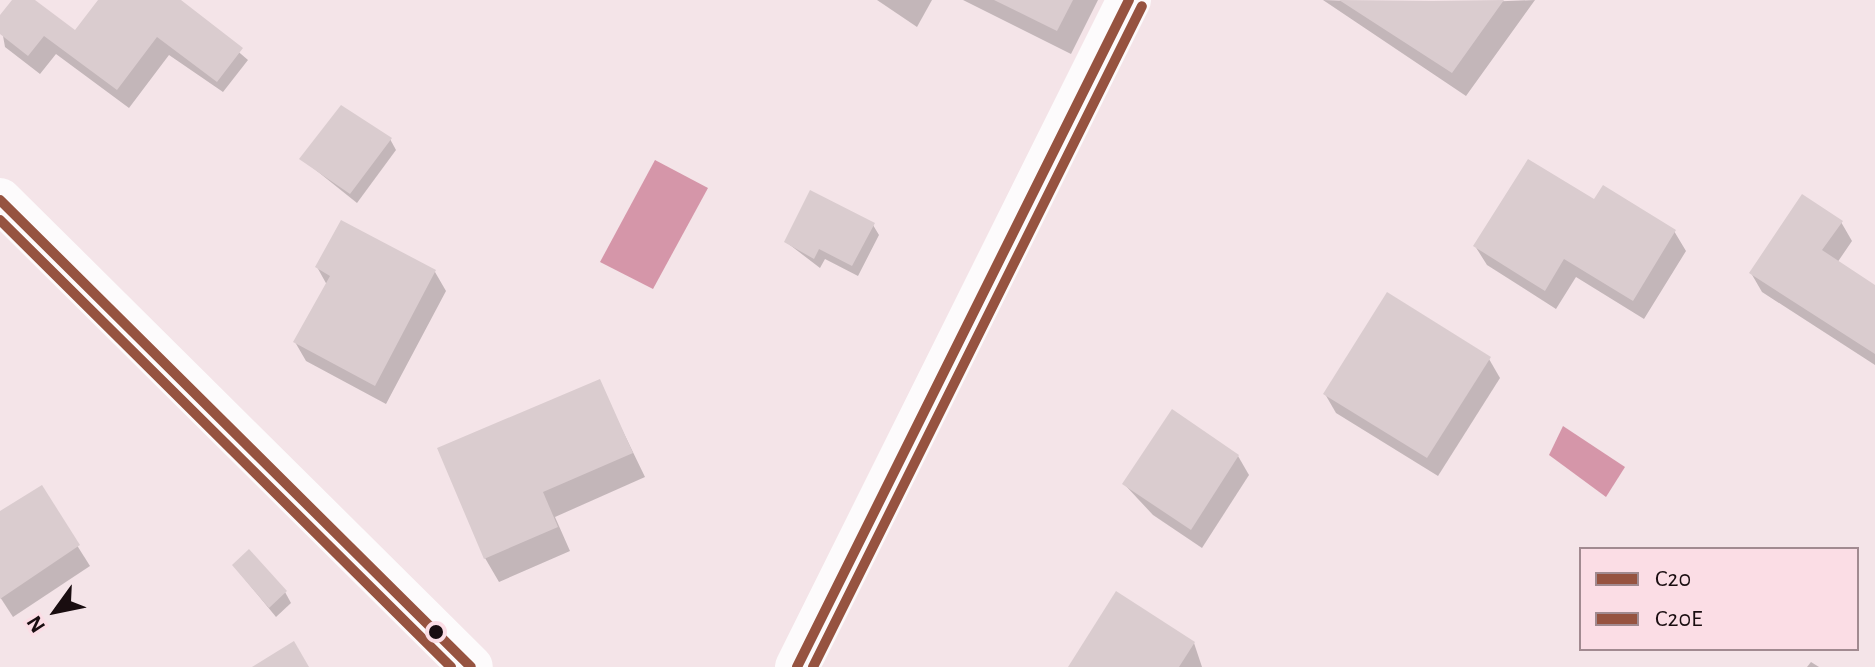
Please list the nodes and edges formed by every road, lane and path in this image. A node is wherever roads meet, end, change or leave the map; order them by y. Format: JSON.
{"nodes":[{"id":1,"x":1129,"y":0,"type":"edge"},
{"id":2,"x":0,"y":200,"type":"edge"},
{"id":3,"x":471,"y":667,"type":"edge"},
{"id":4,"x":797,"y":667,"type":"edge"}],
"edges":[{"from":1,"to":4,"type":"street"},
{"from":2,"to":3,"type":"street"}]}
